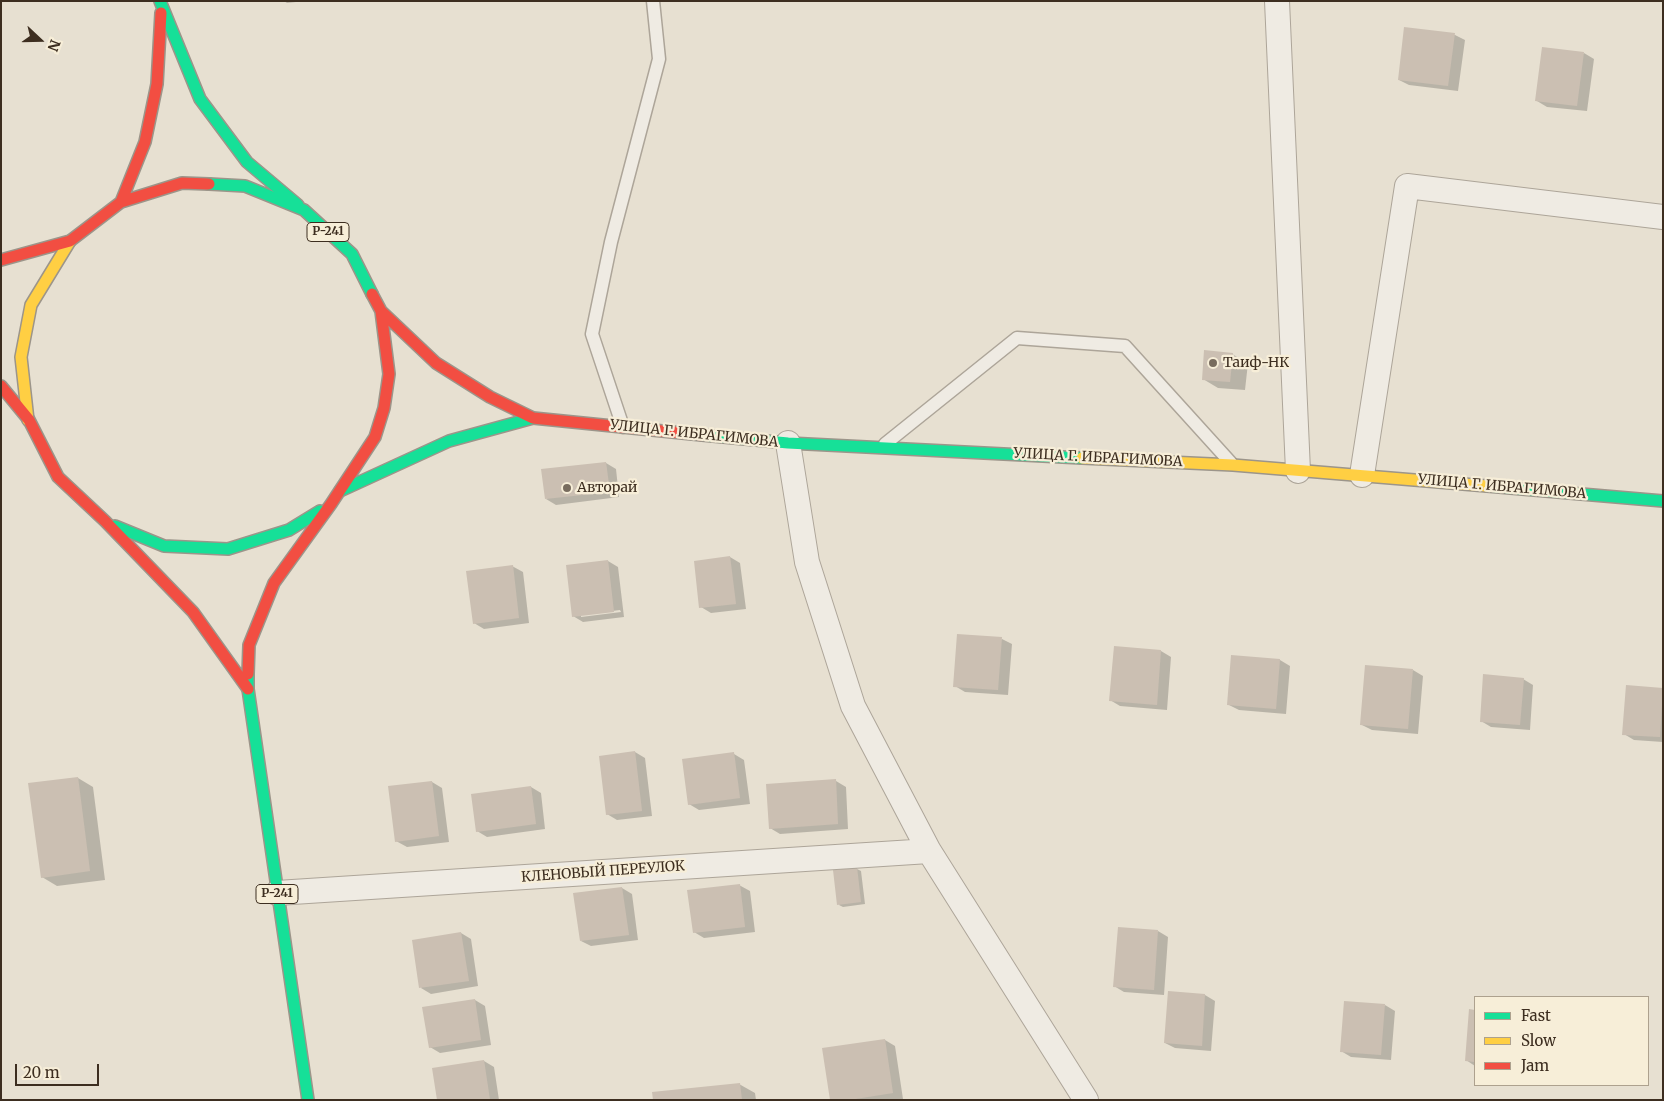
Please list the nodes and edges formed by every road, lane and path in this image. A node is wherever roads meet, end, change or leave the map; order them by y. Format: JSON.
{"nodes":[{"id":1,"x":654,"y":1,"type":"edge"},
{"id":2,"x":1277,"y":1,"type":"edge"},
{"id":3,"x":161,"y":4,"type":"edge"},
{"id":4,"x":120,"y":202,"type":"junction"},
{"id":5,"x":304,"y":210,"type":"junction"},
{"id":6,"x":1663,"y":217,"type":"edge"},
{"id":7,"x":70,"y":240,"type":"junction"},
{"id":8,"x":1,"y":260,"type":"edge"},
{"id":9,"x":381,"y":311,"type":"junction"},
{"id":10,"x":1,"y":386,"type":"edge"},
{"id":11,"x":533,"y":418,"type":"junction"},
{"id":12,"x":28,"y":420,"type":"junction"},
{"id":13,"x":623,"y":427,"type":"junction"},
{"id":14,"x":788,"y":443,"type":"junction"},
{"id":15,"x":881,"y":448,"type":"junction"},
{"id":16,"x":1233,"y":465,"type":"junction"},
{"id":17,"x":1298,"y":470,"type":"junction"},
{"id":18,"x":1362,"y":475,"type":"junction"},
{"id":19,"x":340,"y":491,"type":"junction"},
{"id":20,"x":1663,"y":501,"type":"edge"},
{"id":21,"x":331,"y":504,"type":"junction"},
{"id":22,"x":105,"y":521,"type":"junction"},
{"id":23,"x":248,"y":689,"type":"junction"},
{"id":24,"x":929,"y":851,"type":"junction"},
{"id":25,"x":277,"y":894,"type":"junction"},
{"id":26,"x":308,"y":1100,"type":"edge"},
{"id":27,"x":1086,"y":1100,"type":"edge"}],
"edges":[{"from":1,"to":13,"type":"lane"},
{"from":2,"to":17,"type":"street"},
{"from":3,"to":4,"type":"main road"},
{"from":3,"to":5,"type":"main road"},
{"from":4,"to":5,"type":"main road","number":"Р-241"},
{"from":4,"to":7,"type":"main road","number":"Р-241"},
{"from":5,"to":9,"type":"main road","number":"Р-241"},
{"from":6,"to":18,"type":"street"},
{"from":7,"to":8,"type":"main road"},
{"from":7,"to":12,"type":"main road","number":"Р-241"},
{"from":9,"to":11,"type":"main road"},
{"from":9,"to":19,"type":"main road","number":"Р-241"},
{"from":10,"to":12,"type":"main road","number":"Р-241"},
{"from":11,"to":13,"type":"main road","name":"УЛИЦА Г. ИБРАГИМОВА"},
{"from":11,"to":19,"type":"main road"},
{"from":12,"to":22,"type":"main road","number":"Р-241"},
{"from":13,"to":14,"type":"main road","name":"УЛИЦА Г. ИБРАГИМОВА"},
{"from":14,"to":15,"type":"main road","name":"УЛИЦА Г. ИБРАГИМОВА"},
{"from":14,"to":24,"type":"street"},
{"from":15,"to":16,"type":"main road","name":"УЛИЦА Г. ИБРАГИМОВА"},
{"from":15,"to":16,"type":"lane"},
{"from":16,"to":17,"type":"main road","name":"УЛИЦА Г. ИБРАГИМОВА"},
{"from":17,"to":18,"type":"main road","name":"УЛИЦА Г. ИБРАГИМОВА"},
{"from":18,"to":20,"type":"main road","name":"УЛИЦА Г. ИБРАГИМОВА"},
{"from":19,"to":21,"type":"main road"},
{"from":21,"to":22,"type":"main road","number":"Р-241"},
{"from":21,"to":23,"type":"main road"},
{"from":22,"to":23,"type":"main road","number":"Р-241"},
{"from":23,"to":25,"type":"main road","number":"Р-241"},
{"from":24,"to":25,"type":"street","name":"КЛЕНОВЫЙ ПЕРЕУЛОК"},
{"from":24,"to":27,"type":"street"},
{"from":25,"to":26,"type":"main road","number":"Р-241"}]}
